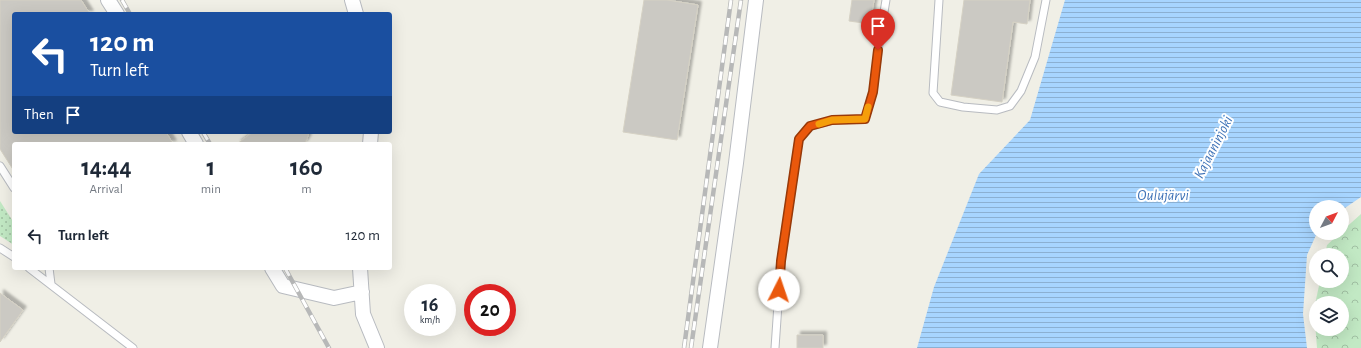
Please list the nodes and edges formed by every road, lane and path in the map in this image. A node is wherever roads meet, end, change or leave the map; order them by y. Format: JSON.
{"nodes":[{"id":1,"x":108,"y":0,"type":"edge"},
{"id":2,"x":352,"y":0,"type":"edge"},
{"id":3,"x":756,"y":0,"type":"edge"},
{"id":4,"x":886,"y":0,"type":"edge"},
{"id":5,"x":939,"y":0,"type":"edge"},
{"id":6,"x":1046,"y":0,"type":"edge"},
{"id":7,"x":115,"y":12,"type":"edge"},
{"id":8,"x":355,"y":12,"type":"edge"},
{"id":9,"x":0,"y":166,"type":"edge"},
{"id":10,"x":12,"y":185,"type":"edge"},
{"id":11,"x":0,"y":248,"type":"edge"},
{"id":12,"x":12,"y":256,"type":"edge"},
{"id":13,"x":32,"y":270,"type":"edge"},
{"id":14,"x":49,"y":270,"type":"edge"},
{"id":15,"x":273,"y":270,"type":"edge"},
{"id":16,"x":360,"y":270,"type":"edge"},
{"id":17,"x":51,"y":284,"type":"junction"},
{"id":18,"x":362,"y":292,"type":"junction"},
{"id":19,"x":133,"y":348,"type":"edge"},
{"id":20,"x":377,"y":348,"type":"edge"},
{"id":21,"x":710,"y":348,"type":"edge"},
{"id":22,"x":776,"y":348,"type":"edge"}],
"edges":[{"from":1,"to":7,"type":"street"},
{"from":2,"to":8,"type":"street"},
{"from":3,"to":21,"type":"street"},
{"from":4,"to":22,"type":"lane"},
{"from":5,"to":6,"type":"lane"},
{"from":9,"to":10,"type":"lane"},
{"from":11,"to":12,"type":"lane"},
{"from":13,"to":17,"type":"lane"},
{"from":14,"to":17,"type":"lane"},
{"from":15,"to":18,"type":"street"},
{"from":16,"to":18,"type":"street"},
{"from":17,"to":19,"type":"lane"},
{"from":18,"to":20,"type":"street"}]}
